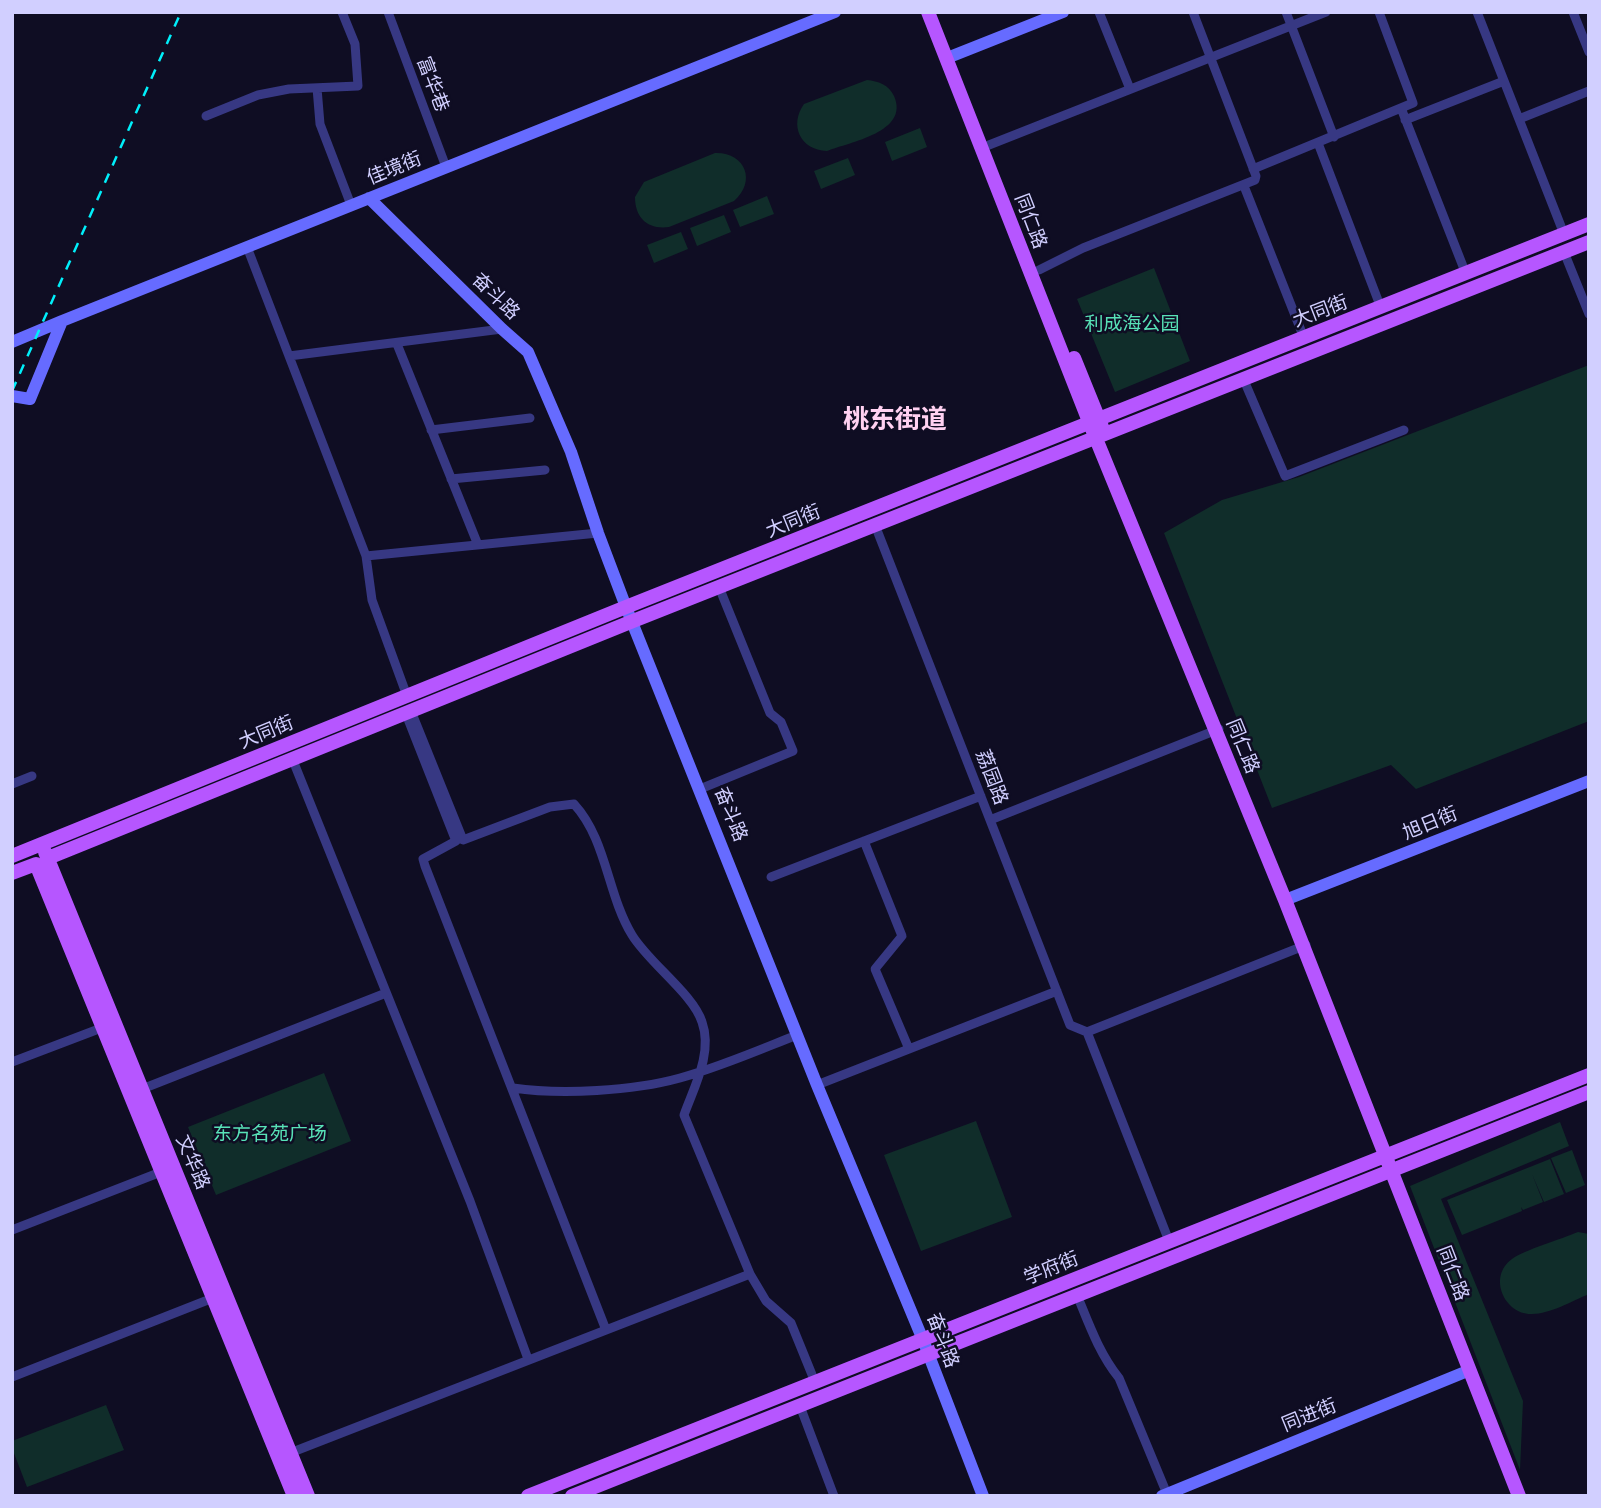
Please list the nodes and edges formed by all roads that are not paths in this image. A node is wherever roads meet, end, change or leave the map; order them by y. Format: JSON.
{"nodes":[{"id":1,"x":342,"y":12,"type":"edge"},
{"id":2,"x":387,"y":12,"type":"edge"},
{"id":3,"x":835,"y":12,"type":"edge"},
{"id":4,"x":928,"y":12,"type":"edge"},
{"id":5,"x":936,"y":12,"type":"edge"},
{"id":6,"x":1063,"y":12,"type":"edge"},
{"id":7,"x":1099,"y":12,"type":"edge"},
{"id":8,"x":1193,"y":12,"type":"edge"},
{"id":9,"x":1286,"y":12,"type":"edge"},
{"id":10,"x":1326,"y":12,"type":"edge"},
{"id":11,"x":1379,"y":12,"type":"edge"},
{"id":12,"x":1478,"y":12,"type":"edge"},
{"id":13,"x":1573,"y":12,"type":"edge"},
{"id":14,"x":1292,"y":26,"type":"junction"},
{"id":15,"x":1589,"y":52,"type":"edge"},
{"id":16,"x":950,"y":57,"type":"junction"},
{"id":17,"x":1211,"y":59,"type":"junction"},
{"id":18,"x":1504,"y":81,"type":"junction"},
{"id":19,"x":317,"y":88,"type":"junction"},
{"id":20,"x":1130,"y":89,"type":"junction"},
{"id":21,"x":1589,"y":91,"type":"edge"},
{"id":22,"x":1401,"y":108,"type":"junction"},
{"id":23,"x":206,"y":116,"type":"dead end"},
{"id":24,"x":1519,"y":119,"type":"junction"},
{"id":25,"x":1405,"y":120,"type":"junction"},
{"id":26,"x":1334,"y":137,"type":"junction"},
{"id":27,"x":1318,"y":143,"type":"junction"},
{"id":28,"x":989,"y":145,"type":"junction"},
{"id":29,"x":446,"y":167,"type":"junction"},
{"id":30,"x":1253,"y":169,"type":"junction"},
{"id":31,"x":1244,"y":186,"type":"junction"},
{"id":32,"x":369,"y":198,"type":"junction"},
{"id":33,"x":351,"y":205,"type":"junction"},
{"id":34,"x":1589,"y":224,"type":"edge"},
{"id":35,"x":1564,"y":234,"type":"junction"},
{"id":36,"x":1589,"y":242,"type":"edge"},
{"id":37,"x":247,"y":247,"type":"junction"},
{"id":38,"x":1564,"y":252,"type":"junction"},
{"id":39,"x":1039,"y":270,"type":"junction"},
{"id":40,"x":1466,"y":274,"type":"junction"},
{"id":41,"x":1381,"y":308,"type":"junction"},
{"id":42,"x":1589,"y":314,"type":"edge"},
{"id":43,"x":62,"y":321,"type":"junction"},
{"id":44,"x":502,"y":329,"type":"junction"},
{"id":45,"x":1304,"y":338,"type":"junction"},
{"id":46,"x":12,"y":342,"type":"edge"},
{"id":47,"x":397,"y":344,"type":"junction"},
{"id":48,"x":289,"y":356,"type":"junction"},
{"id":49,"x":1243,"y":378,"type":"junction"},
{"id":50,"x":12,"y":396,"type":"edge"},
{"id":51,"x":530,"y":418,"type":"dead end"},
{"id":52,"x":1097,"y":429,"type":"junction"},
{"id":53,"x":431,"y":430,"type":"junction"},
{"id":54,"x":1404,"y":430,"type":"dead end"},
{"id":55,"x":545,"y":470,"type":"dead end"},
{"id":56,"x":451,"y":479,"type":"junction"},
{"id":57,"x":875,"y":525,"type":"junction"},
{"id":58,"x":598,"y":533,"type":"junction"},
{"id":59,"x":478,"y":545,"type":"junction"},
{"id":60,"x":366,"y":556,"type":"junction"},
{"id":61,"x":719,"y":587,"type":"junction"},
{"id":62,"x":626,"y":607,"type":"junction"},
{"id":63,"x":633,"y":621,"type":"junction"},
{"id":64,"x":407,"y":696,"type":"junction"},
{"id":65,"x":409,"y":713,"type":"junction"},
{"id":66,"x":1219,"y":729,"type":"junction"},
{"id":67,"x":292,"y":758,"type":"junction"},
{"id":68,"x":32,"y":776,"type":"dead end"},
{"id":69,"x":1589,"y":781,"type":"edge"},
{"id":70,"x":12,"y":784,"type":"edge"},
{"id":71,"x":700,"y":789,"type":"junction"},
{"id":72,"x":981,"y":796,"type":"junction"},
{"id":73,"x":990,"y":820,"type":"junction"},
{"id":74,"x":864,"y":841,"type":"junction"},
{"id":75,"x":35,"y":846,"type":"junction"},
{"id":76,"x":12,"y":856,"type":"edge"},
{"id":77,"x":42,"y":861,"type":"junction"},
{"id":78,"x":12,"y":873,"type":"edge"},
{"id":79,"x":771,"y":877,"type":"dead end"},
{"id":80,"x":1287,"y":900,"type":"junction"},
{"id":81,"x":1305,"y":945,"type":"junction"},
{"id":82,"x":1057,"y":991,"type":"junction"},
{"id":83,"x":386,"y":992,"type":"junction"},
{"id":84,"x":104,"y":1027,"type":"junction"},
{"id":85,"x":1087,"y":1032,"type":"junction"},
{"id":86,"x":797,"y":1035,"type":"junction"},
{"id":87,"x":909,"y":1049,"type":"junction"},
{"id":88,"x":12,"y":1062,"type":"edge"},
{"id":89,"x":699,"y":1073,"type":"junction"},
{"id":90,"x":1589,"y":1075,"type":"edge"},
{"id":91,"x":817,"y":1085,"type":"junction"},
{"id":92,"x":513,"y":1088,"type":"junction"},
{"id":93,"x":136,"y":1091,"type":"junction"},
{"id":94,"x":1589,"y":1091,"type":"edge"},
{"id":95,"x":1392,"y":1162,"type":"junction"},
{"id":96,"x":167,"y":1169,"type":"junction"},
{"id":97,"x":12,"y":1230,"type":"edge"},
{"id":98,"x":1169,"y":1241,"type":"junction"},
{"id":99,"x":750,"y":1274,"type":"junction"},
{"id":100,"x":219,"y":1295,"type":"junction"},
{"id":101,"x":1077,"y":1296,"type":"junction"},
{"id":102,"x":606,"y":1330,"type":"junction"},
{"id":103,"x":923,"y":1340,"type":"junction"},
{"id":104,"x":928,"y":1356,"type":"junction"},
{"id":105,"x":528,"y":1359,"type":"junction"},
{"id":106,"x":1470,"y":1370,"type":"junction"},
{"id":107,"x":12,"y":1377,"type":"edge"},
{"id":108,"x":815,"y":1382,"type":"junction"},
{"id":109,"x":800,"y":1406,"type":"junction"},
{"id":110,"x":290,"y":1453,"type":"junction"},
{"id":111,"x":1164,"y":1495,"type":"edge"},
{"id":112,"x":294,"y":1496,"type":"edge"},
{"id":113,"x":308,"y":1496,"type":"edge"},
{"id":114,"x":528,"y":1496,"type":"edge"},
{"id":115,"x":572,"y":1496,"type":"edge"},
{"id":116,"x":834,"y":1496,"type":"edge"},
{"id":117,"x":983,"y":1496,"type":"edge"},
{"id":118,"x":1519,"y":1496,"type":"edge"},
{"id":119,"x":1525,"y":1496,"type":"edge"}],
"edges":[{"from":1,"to":19,"type":"street"},
{"from":2,"to":29,"type":"street","name":"富华巷"},
{"from":3,"to":29,"type":"street","name":"佳境街"},
{"from":4,"to":16,"type":"main road","name":"同仁路"},
{"from":5,"to":16,"type":"main road","name":"同仁路"},
{"from":6,"to":16,"type":"street"},
{"from":7,"to":20,"type":"street"},
{"from":8,"to":17,"type":"street"},
{"from":9,"to":14,"type":"street"},
{"from":10,"to":14,"type":"street"},
{"from":11,"to":22,"type":"street"},
{"from":12,"to":18,"type":"street"},
{"from":13,"to":15,"type":"street"},
{"from":14,"to":17,"type":"street"},
{"from":14,"to":26,"type":"street"},
{"from":16,"to":28,"type":"main road","name":"同仁路"},
{"from":16,"to":52,"type":"main road","name":"同仁路"},
{"from":17,"to":20,"type":"street"},
{"from":17,"to":30,"type":"street"},
{"from":18,"to":24,"type":"street"},
{"from":18,"to":25,"type":"street"},
{"from":19,"to":23,"type":"street"},
{"from":19,"to":33,"type":"street"},
{"from":20,"to":28,"type":"street"},
{"from":21,"to":24,"type":"street"},
{"from":22,"to":25,"type":"street"},
{"from":22,"to":26,"type":"street"},
{"from":24,"to":35,"type":"street"},
{"from":25,"to":40,"type":"street"},
{"from":26,"to":27,"type":"street"},
{"from":27,"to":30,"type":"street"},
{"from":27,"to":41,"type":"street"},
{"from":28,"to":39,"type":"main road","name":"同仁路"},
{"from":29,"to":32,"type":"street","name":"佳境街"},
{"from":30,"to":31,"type":"street"},
{"from":31,"to":39,"type":"street"},
{"from":31,"to":45,"type":"street"},
{"from":32,"to":33,"type":"street","name":"佳境街"},
{"from":32,"to":44,"type":"street","name":"奋斗路"},
{"from":33,"to":37,"type":"street","name":"佳境街"},
{"from":34,"to":35,"type":"main road","name":"大同街"},
{"from":35,"to":40,"type":"main road","name":"大同街"},
{"from":36,"to":38,"type":"main road","name":"大同街"},
{"from":37,"to":43,"type":"street","name":"佳境街"},
{"from":37,"to":48,"type":"street"},
{"from":38,"to":42,"type":"street"},
{"from":38,"to":49,"type":"main road","name":"大同街"},
{"from":39,"to":52,"type":"main road","name":"同仁路"},
{"from":40,"to":41,"type":"main road","name":"大同街"},
{"from":41,"to":45,"type":"main road","name":"大同街"},
{"from":43,"to":46,"type":"street","name":"佳境街"},
{"from":43,"to":50,"type":"street"},
{"from":44,"to":47,"type":"street"},
{"from":44,"to":58,"type":"street","name":"奋斗路"},
{"from":45,"to":52,"type":"main road","name":"大同街"},
{"from":47,"to":48,"type":"street"},
{"from":47,"to":53,"type":"street"},
{"from":48,"to":60,"type":"street"},
{"from":49,"to":52,"type":"main road","name":"大同街"},
{"from":49,"to":54,"type":"street"},
{"from":51,"to":53,"type":"street"},
{"from":52,"to":57,"type":"main road","name":"大同街"},
{"from":52,"to":62,"type":"main road","name":"大同街"},
{"from":52,"to":66,"type":"main road","name":"同仁路"},
{"from":53,"to":56,"type":"street"},
{"from":55,"to":56,"type":"street"},
{"from":56,"to":59,"type":"street"},
{"from":57,"to":61,"type":"main road","name":"大同街"},
{"from":57,"to":72,"type":"street","name":"荔园路"},
{"from":58,"to":59,"type":"street"},
{"from":58,"to":62,"type":"street","name":"奋斗路"},
{"from":59,"to":60,"type":"street"},
{"from":60,"to":64,"type":"street"},
{"from":61,"to":63,"type":"main road","name":"大同街"},
{"from":61,"to":71,"type":"street"},
{"from":62,"to":63,"type":"street","name":"奋斗路"},
{"from":62,"to":64,"type":"main road","name":"大同街"},
{"from":63,"to":65,"type":"main road","name":"大同街"},
{"from":63,"to":71,"type":"street","name":"奋斗路"},
{"from":64,"to":75,"type":"main road","name":"大同街"},
{"from":65,"to":67,"type":"main road","name":"大同街"},
{"from":65,"to":89,"type":"street"},
{"from":65,"to":92,"type":"street"},
{"from":66,"to":73,"type":"street"},
{"from":66,"to":80,"type":"main road","name":"同仁路"},
{"from":67,"to":77,"type":"main road","name":"大同街"},
{"from":67,"to":83,"type":"street"},
{"from":68,"to":70,"type":"street"},
{"from":69,"to":80,"type":"street","name":"旭日街"},
{"from":71,"to":86,"type":"street","name":"奋斗路"},
{"from":72,"to":73,"type":"street","name":"荔园路"},
{"from":72,"to":74,"type":"street"},
{"from":73,"to":82,"type":"street","name":"荔园路"},
{"from":74,"to":79,"type":"street"},
{"from":74,"to":87,"type":"street"},
{"from":75,"to":76,"type":"main road","name":"大同街"},
{"from":75,"to":77,"type":"main road","name":"文华路"},
{"from":77,"to":78,"type":"main road","name":"大同街"},
{"from":77,"to":84,"type":"main road","name":"文华路"},
{"from":77,"to":93,"type":"main road","name":"文华路"},
{"from":80,"to":81,"type":"main road","name":"同仁路"},
{"from":81,"to":85,"type":"street"},
{"from":81,"to":95,"type":"main road","name":"同仁路"},
{"from":82,"to":85,"type":"street","name":"荔园路"},
{"from":82,"to":87,"type":"street"},
{"from":83,"to":93,"type":"street"},
{"from":83,"to":105,"type":"street"},
{"from":84,"to":88,"type":"street"},
{"from":84,"to":93,"type":"main road","name":"文华路"},
{"from":85,"to":98,"type":"street"},
{"from":86,"to":89,"type":"street"},
{"from":86,"to":91,"type":"street","name":"奋斗路"},
{"from":87,"to":91,"type":"street"},
{"from":89,"to":92,"type":"street"},
{"from":89,"to":99,"type":"street"},
{"from":90,"to":95,"type":"main road","name":"学府街"},
{"from":91,"to":103,"type":"street","name":"奋斗路"},
{"from":92,"to":102,"type":"street"},
{"from":93,"to":96,"type":"main road","name":"文华路"},
{"from":94,"to":95,"type":"main road","name":"学府街"},
{"from":95,"to":98,"type":"main road","name":"学府街"},
{"from":95,"to":101,"type":"main road","name":"学府街"},
{"from":95,"to":106,"type":"main road","name":"同仁路"},
{"from":95,"to":119,"type":"main road","name":"同仁路"},
{"from":96,"to":97,"type":"street"},
{"from":96,"to":100,"type":"main road","name":"文华路"},
{"from":98,"to":103,"type":"main road","name":"学府街"},
{"from":99,"to":102,"type":"street"},
{"from":99,"to":108,"type":"street"},
{"from":100,"to":107,"type":"street"},
{"from":100,"to":110,"type":"main road","name":"文华路"},
{"from":100,"to":112,"type":"main road","name":"文华路"},
{"from":101,"to":104,"type":"main road","name":"学府街"},
{"from":101,"to":111,"type":"street"},
{"from":102,"to":105,"type":"street"},
{"from":103,"to":104,"type":"street","name":"奋斗路"},
{"from":103,"to":108,"type":"main road","name":"学府街"},
{"from":104,"to":109,"type":"main road","name":"学府街"},
{"from":104,"to":117,"type":"street","name":"奋斗路"},
{"from":105,"to":110,"type":"street"},
{"from":106,"to":111,"type":"street","name":"同进街"},
{"from":106,"to":118,"type":"main road","name":"同仁路"},
{"from":108,"to":114,"type":"main road","name":"学府街"},
{"from":109,"to":115,"type":"main road","name":"学府街"},
{"from":109,"to":116,"type":"street"},
{"from":110,"to":113,"type":"main road","name":"文华路"}]}
